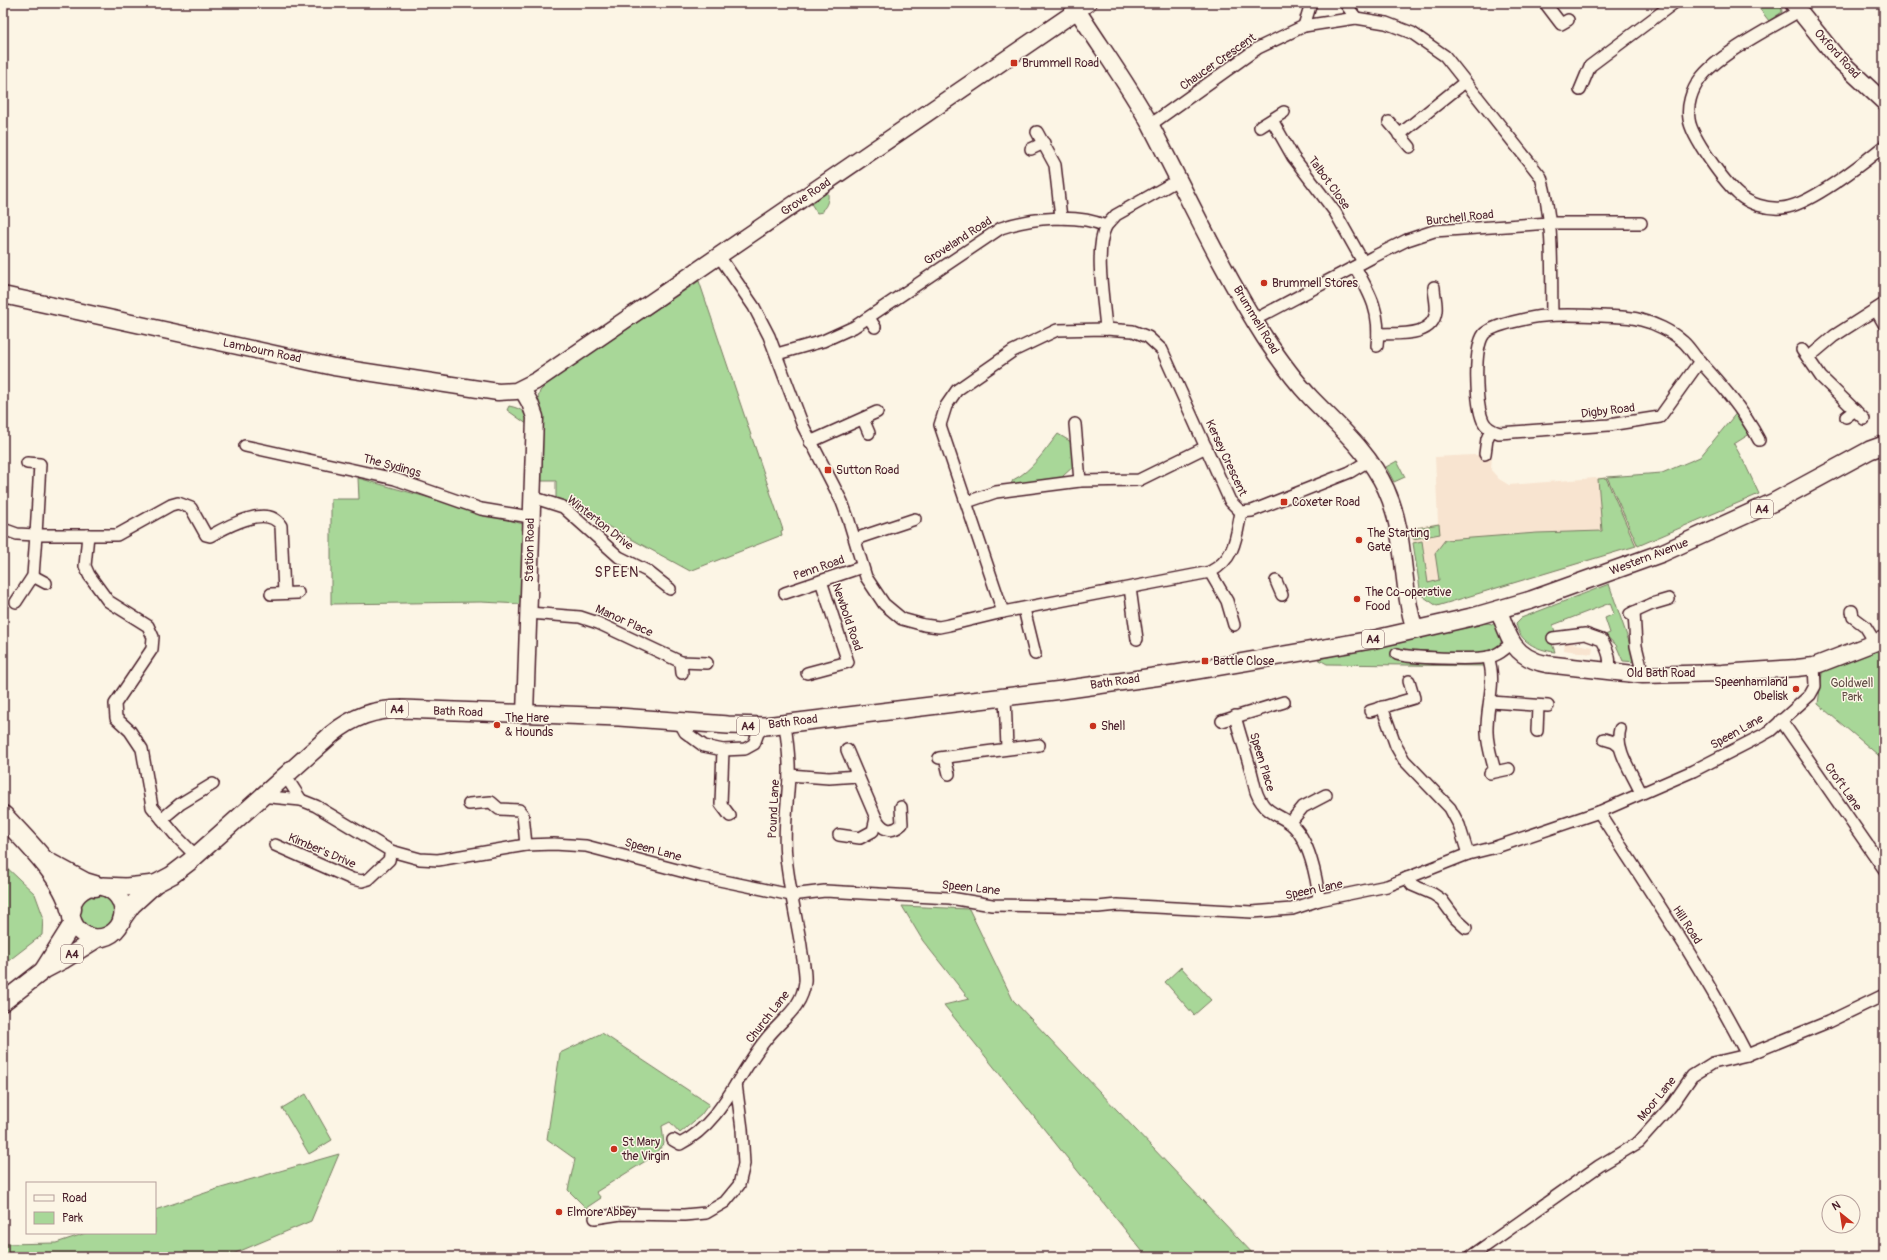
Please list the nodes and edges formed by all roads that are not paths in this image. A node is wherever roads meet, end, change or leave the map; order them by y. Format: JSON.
{"nodes":[{"id":1,"x":1311,"y":3,"type":"edge"},
{"id":2,"x":1345,"y":3,"type":"edge"},
{"id":3,"x":1545,"y":3,"type":"edge"},
{"id":4,"x":1674,"y":3,"type":"edge"},
{"id":5,"x":1083,"y":7,"type":"edge"},
{"id":6,"x":1796,"y":7,"type":"edge"},
{"id":7,"x":1356,"y":18,"type":"junction"},
{"id":8,"x":1568,"y":20,"type":"dead end"},
{"id":9,"x":1304,"y":26,"type":"junction"},
{"id":10,"x":1465,"y":82,"type":"junction"},
{"id":11,"x":1580,"y":90,"type":"dead end"},
{"id":12,"x":1884,"y":102,"type":"edge"},
{"id":13,"x":1284,"y":112,"type":"dead end"},
{"id":14,"x":1272,"y":120,"type":"junction"},
{"id":15,"x":1389,"y":122,"type":"dead end"},
{"id":16,"x":1150,"y":125,"type":"junction"},
{"id":17,"x":1260,"y":127,"type":"dead end"},
{"id":18,"x":1037,"y":132,"type":"dead end"},
{"id":19,"x":1399,"y":134,"type":"junction"},
{"id":20,"x":1044,"y":143,"type":"junction"},
{"id":21,"x":1884,"y":146,"type":"edge"},
{"id":22,"x":1410,"y":147,"type":"dead end"},
{"id":23,"x":1031,"y":149,"type":"dead end"},
{"id":24,"x":1178,"y":180,"type":"junction"},
{"id":25,"x":1062,"y":218,"type":"junction"},
{"id":26,"x":1550,"y":223,"type":"junction"},
{"id":27,"x":1642,"y":223,"type":"dead end"},
{"id":28,"x":1106,"y":226,"type":"junction"},
{"id":29,"x":719,"y":256,"type":"junction"},
{"id":30,"x":1359,"y":264,"type":"junction"},
{"id":31,"x":1434,"y":286,"type":"dead end"},
{"id":32,"x":3,"y":295,"type":"edge"},
{"id":33,"x":1880,"y":307,"type":"edge"},
{"id":34,"x":1552,"y":315,"type":"junction"},
{"id":35,"x":1254,"y":320,"type":"junction"},
{"id":36,"x":1884,"y":324,"type":"edge"},
{"id":37,"x":1106,"y":329,"type":"junction"},
{"id":38,"x":1378,"y":334,"type":"junction"},
{"id":39,"x":1377,"y":346,"type":"dead end"},
{"id":40,"x":777,"y":354,"type":"junction"},
{"id":41,"x":1700,"y":361,"type":"junction"},
{"id":42,"x":522,"y":389,"type":"junction"},
{"id":43,"x":1855,"y":410,"type":"junction"},
{"id":44,"x":877,"y":412,"type":"dead end"},
{"id":45,"x":1846,"y":417,"type":"dead end"},
{"id":46,"x":863,"y":419,"type":"junction"},
{"id":47,"x":1864,"y":419,"type":"dead end"},
{"id":48,"x":1075,"y":424,"type":"dead end"},
{"id":49,"x":1491,"y":430,"type":"junction"},
{"id":50,"x":869,"y":433,"type":"dead end"},
{"id":51,"x":1884,"y":438,"type":"edge"},
{"id":52,"x":1759,"y":440,"type":"dead end"},
{"id":53,"x":810,"y":442,"type":"junction"},
{"id":54,"x":245,"y":446,"type":"dead end"},
{"id":55,"x":1206,"y":446,"type":"junction"},
{"id":56,"x":1877,"y":448,"type":"edge"},
{"id":57,"x":1485,"y":454,"type":"dead end"},
{"id":58,"x":1370,"y":460,"type":"junction"},
{"id":59,"x":27,"y":463,"type":"dead end"},
{"id":60,"x":1080,"y":481,"type":"junction"},
{"id":61,"x":532,"y":497,"type":"junction"},
{"id":62,"x":968,"y":502,"type":"junction"},
{"id":63,"x":1241,"y":512,"type":"junction"},
{"id":64,"x":530,"y":517,"type":"junction"},
{"id":65,"x":915,"y":519,"type":"dead end"},
{"id":66,"x":3,"y":529,"type":"edge"},
{"id":67,"x":36,"y":535,"type":"junction"},
{"id":68,"x":88,"y":535,"type":"junction"},
{"id":69,"x":855,"y":539,"type":"junction"},
{"id":70,"x":862,"y":567,"type":"junction"},
{"id":71,"x":1210,"y":572,"type":"junction"},
{"id":72,"x":33,"y":576,"type":"junction"},
{"id":73,"x":821,"y":581,"type":"junction"},
{"id":74,"x":1276,"y":581,"type":"dead end"},
{"id":75,"x":46,"y":583,"type":"dead end"},
{"id":76,"x":1130,"y":588,"type":"junction"},
{"id":77,"x":670,"y":589,"type":"dead end"},
{"id":78,"x":284,"y":593,"type":"junction"},
{"id":79,"x":298,"y":593,"type":"dead end"},
{"id":80,"x":785,"y":593,"type":"dead end"},
{"id":81,"x":271,"y":594,"type":"dead end"},
{"id":82,"x":1282,"y":594,"type":"dead end"},
{"id":83,"x":1669,"y":599,"type":"dead end"},
{"id":84,"x":16,"y":602,"type":"dead end"},
{"id":85,"x":1024,"y":609,"type":"junction"},
{"id":86,"x":1499,"y":610,"type":"junction"},
{"id":87,"x":1003,"y":612,"type":"junction"},
{"id":88,"x":1852,"y":612,"type":"dead end"},
{"id":89,"x":529,"y":613,"type":"junction"},
{"id":90,"x":1234,"y":625,"type":"dead end"},
{"id":91,"x":1415,"y":630,"type":"junction"},
{"id":92,"x":1553,"y":638,"type":"dead end"},
{"id":93,"x":1138,"y":639,"type":"dead end"},
{"id":94,"x":1880,"y":641,"type":"edge"},
{"id":95,"x":1512,"y":643,"type":"junction"},
{"id":96,"x":1035,"y":654,"type":"dead end"},
{"id":97,"x":1397,"y":654,"type":"dead end"},
{"id":98,"x":1488,"y":657,"type":"junction"},
{"id":99,"x":707,"y":664,"type":"dead end"},
{"id":100,"x":1814,"y":666,"type":"junction"},
{"id":101,"x":1608,"y":672,"type":"junction"},
{"id":102,"x":807,"y":673,"type":"dead end"},
{"id":103,"x":1643,"y":675,"type":"junction"},
{"id":104,"x":1409,"y":681,"type":"dead end"},
{"id":105,"x":1005,"y":697,"type":"junction"},
{"id":106,"x":1284,"y":702,"type":"dead end"},
{"id":107,"x":1491,"y":702,"type":"junction"},
{"id":108,"x":1382,"y":707,"type":"junction"},
{"id":109,"x":1370,"y":711,"type":"dead end"},
{"id":110,"x":525,"y":714,"type":"junction"},
{"id":111,"x":1235,"y":716,"type":"junction"},
{"id":112,"x":1781,"y":720,"type":"junction"},
{"id":113,"x":679,"y":721,"type":"junction"},
{"id":114,"x":1222,"y":721,"type":"dead end"},
{"id":115,"x":785,"y":724,"type":"junction"},
{"id":116,"x":765,"y":726,"type":"junction"},
{"id":117,"x":1620,"y":729,"type":"dead end"},
{"id":118,"x":1537,"y":731,"type":"dead end"},
{"id":119,"x":1604,"y":739,"type":"dead end"},
{"id":120,"x":1039,"y":745,"type":"dead end"},
{"id":121,"x":1619,"y":746,"type":"junction"},
{"id":122,"x":1007,"y":748,"type":"junction"},
{"id":123,"x":723,"y":750,"type":"junction"},
{"id":124,"x":847,"y":750,"type":"dead end"},
{"id":125,"x":1509,"y":769,"type":"dead end"},
{"id":126,"x":949,"y":774,"type":"dead end"},
{"id":127,"x":285,"y":775,"type":"junction"},
{"id":128,"x":789,"y":775,"type":"junction"},
{"id":129,"x":858,"y":776,"type":"junction"},
{"id":130,"x":213,"y":784,"type":"dead end"},
{"id":131,"x":1641,"y":793,"type":"junction"},
{"id":132,"x":1319,"y":795,"type":"dead end"},
{"id":133,"x":260,"y":796,"type":"junction"},
{"id":134,"x":301,"y":800,"type":"junction"},
{"id":135,"x":469,"y":804,"type":"dead end"},
{"id":136,"x":901,"y":807,"type":"dead end"},
{"id":137,"x":1599,"y":812,"type":"junction"},
{"id":138,"x":3,"y":816,"type":"edge"},
{"id":139,"x":730,"y":816,"type":"dead end"},
{"id":140,"x":876,"y":818,"type":"junction"},
{"id":141,"x":162,"y":819,"type":"junction"},
{"id":142,"x":1290,"y":824,"type":"junction"},
{"id":143,"x":839,"y":834,"type":"dead end"},
{"id":144,"x":526,"y":845,"type":"junction"},
{"id":145,"x":275,"y":846,"type":"dead end"},
{"id":146,"x":392,"y":851,"type":"junction"},
{"id":147,"x":1468,"y":854,"type":"junction"},
{"id":148,"x":196,"y":856,"type":"junction"},
{"id":149,"x":44,"y":861,"type":"junction"},
{"id":150,"x":1884,"y":869,"type":"edge"},
{"id":151,"x":1407,"y":878,"type":"junction"},
{"id":152,"x":155,"y":884,"type":"junction"},
{"id":153,"x":99,"y":886,"type":"junction"},
{"id":154,"x":791,"y":895,"type":"junction"},
{"id":155,"x":1319,"y":900,"type":"junction"},
{"id":156,"x":72,"y":916,"type":"junction"},
{"id":157,"x":122,"y":919,"type":"junction"},
{"id":158,"x":1466,"y":928,"type":"dead end"},
{"id":159,"x":98,"y":938,"type":"junction"},
{"id":160,"x":44,"y":970,"type":"junction"},
{"id":161,"x":1884,"y":995,"type":"edge"},
{"id":162,"x":3,"y":1002,"type":"edge"},
{"id":163,"x":1747,"y":1055,"type":"junction"},
{"id":164,"x":736,"y":1084,"type":"junction"},
{"id":165,"x":673,"y":1140,"type":"dead end"},
{"id":166,"x":595,"y":1218,"type":"dead end"},
{"id":167,"x":1470,"y":1257,"type":"edge"}],
"edges":[{"from":1,"to":9,"type":"street"},
{"from":2,"to":7,"type":"street"},
{"from":3,"to":8,"type":"street"},
{"from":4,"to":11,"type":"street"},
{"from":5,"to":16,"type":"street","name":"Brummell Road"},
{"from":5,"to":29,"type":"street","name":"Grove Road"},
{"from":6,"to":12,"type":"street","name":"Oxford Road"},
{"from":6,"to":21,"type":"street"},
{"from":7,"to":9,"type":"street","name":"Chaucer Crescent"},
{"from":7,"to":10,"type":"street","name":"Chaucer Crescent"},
{"from":9,"to":16,"type":"street","name":"Chaucer Crescent"},
{"from":10,"to":19,"type":"street"},
{"from":10,"to":26,"type":"street","name":"Chaucer Crescent"},
{"from":13,"to":14,"type":"street"},
{"from":14,"to":17,"type":"street"},
{"from":14,"to":30,"type":"street","name":"Talbot Close"},
{"from":15,"to":19,"type":"street"},
{"from":16,"to":24,"type":"street","name":"Brummell Road"},
{"from":18,"to":20,"type":"street"},
{"from":19,"to":22,"type":"street"},
{"from":20,"to":23,"type":"street"},
{"from":20,"to":25,"type":"street"},
{"from":24,"to":28,"type":"street"},
{"from":24,"to":35,"type":"street","name":"Brummell Road"},
{"from":25,"to":28,"type":"street","name":"Groveland Road"},
{"from":25,"to":40,"type":"street","name":"Groveland Road"},
{"from":26,"to":27,"type":"street","name":"Burchell Road"},
{"from":26,"to":30,"type":"street","name":"Burchell Road"},
{"from":26,"to":34,"type":"street"},
{"from":28,"to":37,"type":"street"},
{"from":29,"to":40,"type":"street"},
{"from":29,"to":42,"type":"street","name":"Grove Road"},
{"from":30,"to":35,"type":"street","name":"Burchell Road"},
{"from":30,"to":38,"type":"street","name":"Talbot Close"},
{"from":31,"to":38,"type":"street"},
{"from":32,"to":42,"type":"street","name":"Lambourn Road"},
{"from":33,"to":36,"type":"street"},
{"from":33,"to":43,"type":"street"},
{"from":34,"to":41,"type":"street"},
{"from":34,"to":49,"type":"street"},
{"from":35,"to":58,"type":"street","name":"Brummell Road"},
{"from":37,"to":55,"type":"street","name":"Kersey Crescent"},
{"from":37,"to":62,"type":"street","name":"Kersey Crescent"},
{"from":38,"to":39,"type":"street","name":"Talbot Close"},
{"from":40,"to":53,"type":"street"},
{"from":41,"to":49,"type":"street","name":"Digby Road"},
{"from":41,"to":52,"type":"street"},
{"from":42,"to":61,"type":"street","name":"Station Road"},
{"from":43,"to":45,"type":"street"},
{"from":43,"to":47,"type":"street"},
{"from":44,"to":46,"type":"street"},
{"from":46,"to":50,"type":"street"},
{"from":46,"to":53,"type":"street"},
{"from":48,"to":60,"type":"street"},
{"from":49,"to":57,"type":"street"},
{"from":51,"to":56,"type":"main road","name":"Western Avenue","number":"A4"},
{"from":53,"to":69,"type":"street"},
{"from":54,"to":64,"type":"street","name":"The Sydings"},
{"from":55,"to":60,"type":"street"},
{"from":55,"to":63,"type":"street","name":"Kersey Crescent"},
{"from":56,"to":86,"type":"main road","name":"Western Avenue","number":"A4"},
{"from":58,"to":63,"type":"street"},
{"from":58,"to":91,"type":"street","name":"Brummell Road"},
{"from":59,"to":67,"type":"street"},
{"from":60,"to":62,"type":"street"},
{"from":61,"to":64,"type":"street","name":"Station Road"},
{"from":61,"to":77,"type":"street","name":"Winterton Drive"},
{"from":62,"to":87,"type":"street","name":"Kersey Crescent"},
{"from":63,"to":71,"type":"street","name":"Kersey Crescent"},
{"from":64,"to":89,"type":"street","name":"Station Road"},
{"from":65,"to":69,"type":"street"},
{"from":66,"to":67,"type":"street"},
{"from":67,"to":68,"type":"street"},
{"from":67,"to":72,"type":"street"},
{"from":68,"to":78,"type":"street"},
{"from":68,"to":141,"type":"street"},
{"from":69,"to":70,"type":"street"},
{"from":70,"to":73,"type":"street","name":"Penn Road"},
{"from":70,"to":87,"type":"street"},
{"from":71,"to":76,"type":"street","name":"Kersey Crescent"},
{"from":71,"to":90,"type":"street"},
{"from":72,"to":75,"type":"street"},
{"from":72,"to":84,"type":"street"},
{"from":73,"to":80,"type":"street","name":"Penn Road"},
{"from":73,"to":102,"type":"street","name":"Newbold Road"},
{"from":74,"to":82,"type":"street"},
{"from":76,"to":85,"type":"street","name":"Kersey Crescent"},
{"from":76,"to":93,"type":"street"},
{"from":78,"to":79,"type":"street"},
{"from":78,"to":81,"type":"street"},
{"from":83,"to":103,"type":"street"},
{"from":85,"to":87,"type":"street","name":"Kersey Crescent"},
{"from":85,"to":96,"type":"street"},
{"from":86,"to":91,"type":"main road","name":"Western Avenue","number":"A4"},
{"from":86,"to":95,"type":"street","name":"Old Bath Road"},
{"from":88,"to":94,"type":"street"},
{"from":89,"to":99,"type":"street","name":"Manor Place"},
{"from":89,"to":110,"type":"street","name":"Station Road"},
{"from":91,"to":105,"type":"main road","name":"Bath Road","number":"A4"},
{"from":92,"to":101,"type":"street"},
{"from":94,"to":100,"type":"street","name":"Old Bath Road"},
{"from":95,"to":98,"type":"street"},
{"from":95,"to":101,"type":"street","name":"Old Bath Road"},
{"from":97,"to":98,"type":"street"},
{"from":98,"to":107,"type":"street"},
{"from":100,"to":103,"type":"street","name":"Old Bath Road"},
{"from":100,"to":112,"type":"street","name":"Speen Lane"},
{"from":101,"to":103,"type":"street","name":"Old Bath Road"},
{"from":104,"to":108,"type":"street"},
{"from":105,"to":115,"type":"main road","name":"Bath Road","number":"A4"},
{"from":105,"to":122,"type":"street"},
{"from":106,"to":111,"type":"street"},
{"from":107,"to":118,"type":"street"},
{"from":107,"to":125,"type":"street"},
{"from":108,"to":109,"type":"street"},
{"from":108,"to":147,"type":"street"},
{"from":110,"to":113,"type":"main road","name":"Bath Road","number":"A4"},
{"from":110,"to":127,"type":"main road","name":"Bath Road","number":"A4"},
{"from":111,"to":114,"type":"street"},
{"from":111,"to":142,"type":"street","name":"Speen Place"},
{"from":112,"to":131,"type":"street","name":"Speen Lane"},
{"from":112,"to":150,"type":"street","name":"Croft Lane"},
{"from":113,"to":116,"type":"main road","name":"Bath Road","number":"A4"},
{"from":113,"to":123,"type":"street"},
{"from":115,"to":116,"type":"main road","name":"Bath Road","number":"A4"},
{"from":115,"to":128,"type":"street","name":"Pound Lane"},
{"from":116,"to":123,"type":"street"},
{"from":117,"to":121,"type":"street"},
{"from":119,"to":121,"type":"street"},
{"from":120,"to":122,"type":"street"},
{"from":121,"to":131,"type":"street"},
{"from":122,"to":126,"type":"street"},
{"from":123,"to":139,"type":"street"},
{"from":124,"to":129,"type":"street"},
{"from":127,"to":133,"type":"main road","name":"Bath Road","number":"A4"},
{"from":127,"to":134,"type":"street"},
{"from":128,"to":129,"type":"street"},
{"from":128,"to":154,"type":"street","name":"Pound Lane"},
{"from":129,"to":140,"type":"street"},
{"from":130,"to":141,"type":"street"},
{"from":131,"to":137,"type":"street","name":"Speen Lane"},
{"from":132,"to":142,"type":"street"},
{"from":133,"to":134,"type":"street","name":"Speen Lane"},
{"from":133,"to":148,"type":"main road","name":"Bath Road","number":"A4"},
{"from":134,"to":146,"type":"street","name":"Speen Lane"},
{"from":135,"to":144,"type":"street"},
{"from":136,"to":140,"type":"street"},
{"from":137,"to":147,"type":"street","name":"Speen Lane"},
{"from":137,"to":163,"type":"street","name":"Hill Road"},
{"from":138,"to":149,"type":"highway"},
{"from":140,"to":143,"type":"street"},
{"from":141,"to":148,"type":"street"},
{"from":142,"to":155,"type":"street","name":"Speen Place"},
{"from":144,"to":146,"type":"street","name":"Speen Lane"},
{"from":144,"to":154,"type":"street","name":"Speen Lane"},
{"from":145,"to":146,"type":"street","name":"Kimber's Drive"},
{"from":147,"to":151,"type":"street","name":"Speen Lane"},
{"from":148,"to":152,"type":"main road","name":"Bath Road","number":"A4"},
{"from":149,"to":153,"type":"highway"},
{"from":149,"to":156,"type":"highway"},
{"from":151,"to":155,"type":"street","name":"Speen Lane"},
{"from":151,"to":158,"type":"street"},
{"from":152,"to":153,"type":"main road","name":"Bath Road","number":"A4"},
{"from":152,"to":157,"type":"main road","name":"Bath Road","number":"A4"},
{"from":153,"to":156,"type":"main road"},
{"from":153,"to":157,"type":"main road"},
{"from":154,"to":155,"type":"street","name":"Speen Lane"},
{"from":154,"to":164,"type":"street","name":"Church Lane"},
{"from":156,"to":159,"type":"main road"},
{"from":156,"to":160,"type":"main road","number":"A4"},
{"from":157,"to":159,"type":"main road"},
{"from":159,"to":160,"type":"main road","number":"A4"},
{"from":160,"to":162,"type":"main road","number":"A4"},
{"from":161,"to":163,"type":"street","name":"Moor Lane"},
{"from":163,"to":167,"type":"street","name":"Moor Lane"},
{"from":164,"to":165,"type":"street","name":"Church Lane"},
{"from":164,"to":166,"type":"street"}]}
